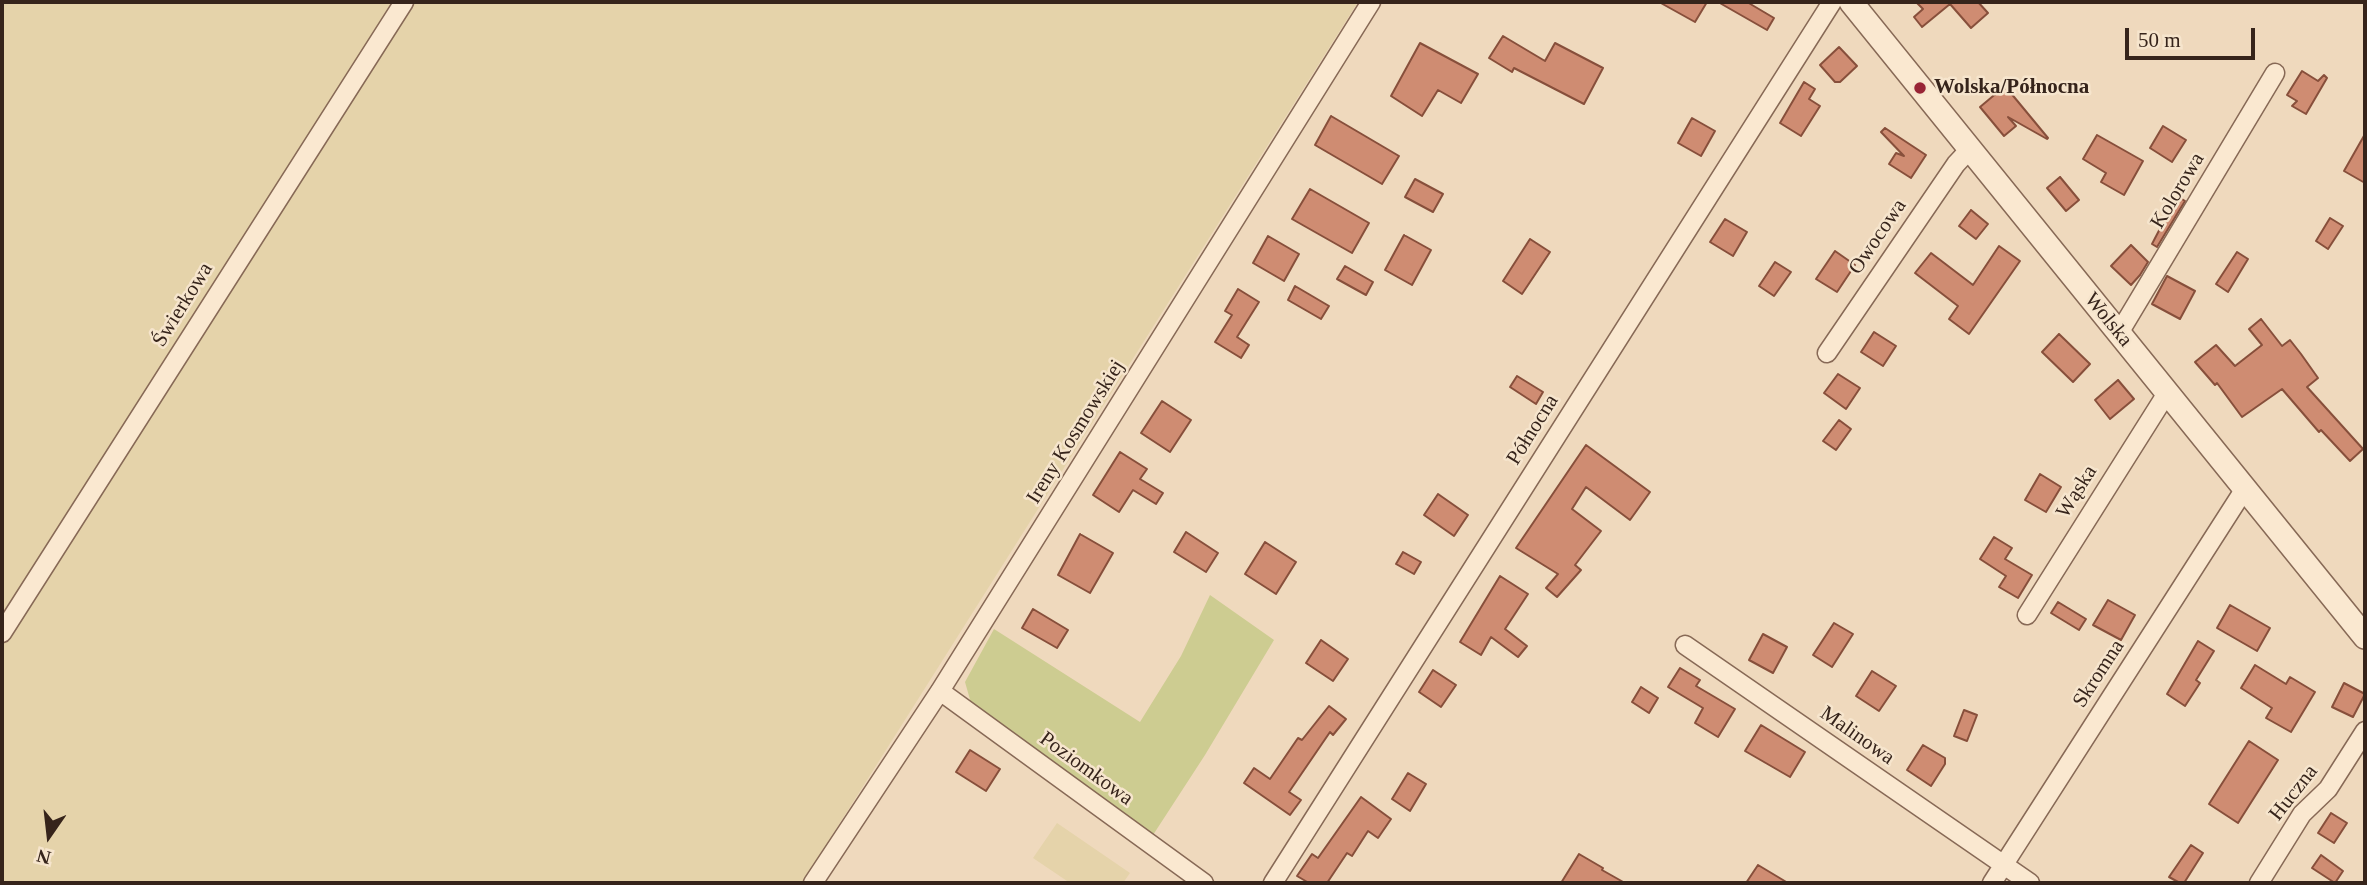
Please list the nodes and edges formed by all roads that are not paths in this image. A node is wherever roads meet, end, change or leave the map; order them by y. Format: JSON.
{"nodes":[{"id":1,"x":404,"y":2,"type":"edge"},
{"id":2,"x":1371,"y":2,"type":"edge"},
{"id":3,"x":1832,"y":2,"type":"edge"},
{"id":4,"x":1851,"y":2,"type":"edge"},
{"id":5,"x":2275,"y":73,"type":"dead end"},
{"id":6,"x":1969,"y":149,"type":"junction"},
{"id":7,"x":2119,"y":333,"type":"junction"},
{"id":8,"x":1827,"y":353,"type":"dead end"},
{"id":9,"x":2167,"y":393,"type":"junction"},
{"id":10,"x":2244,"y":490,"type":"junction"},
{"id":11,"x":2027,"y":615,"type":"dead end"},
{"id":12,"x":2,"y":633,"type":"edge"},
{"id":13,"x":2365,"y":637,"type":"edge"},
{"id":14,"x":1685,"y":645,"type":"dead end"},
{"id":15,"x":940,"y":691,"type":"junction"},
{"id":16,"x":2365,"y":731,"type":"edge"},
{"id":17,"x":2004,"y":865,"type":"junction"},
{"id":18,"x":813,"y":883,"type":"edge"},
{"id":19,"x":1204,"y":883,"type":"edge"},
{"id":20,"x":1273,"y":883,"type":"edge"},
{"id":21,"x":1992,"y":883,"type":"edge"},
{"id":22,"x":2030,"y":883,"type":"edge"},
{"id":23,"x":2259,"y":883,"type":"edge"}],
"edges":[{"from":1,"to":12,"type":"street","name":"Świerkowa"},
{"from":2,"to":15,"type":"street","name":"Ireny Kosmowskiej"},
{"from":3,"to":20,"type":"street","name":"Północna"},
{"from":4,"to":6,"type":"street","name":"Wolska"},
{"from":5,"to":7,"type":"street","name":"Kolorowa"},
{"from":6,"to":7,"type":"street","name":"Wolska"},
{"from":6,"to":8,"type":"street","name":"Owocowa"},
{"from":7,"to":9,"type":"street","name":"Wolska"},
{"from":9,"to":10,"type":"street","name":"Wolska"},
{"from":9,"to":11,"type":"street","name":"Wąska"},
{"from":10,"to":13,"type":"street","name":"Wolska"},
{"from":10,"to":17,"type":"street","name":"Skromna"},
{"from":14,"to":17,"type":"street","name":"Malinowa"},
{"from":15,"to":18,"type":"street","name":"Ireny Kosmowskiej"},
{"from":15,"to":19,"type":"street","name":"Poziomkowa"},
{"from":16,"to":23,"type":"street","name":"Huczna"},
{"from":17,"to":21,"type":"street","name":"Skromna"},
{"from":17,"to":22,"type":"street","name":"Malinowa"}]}
